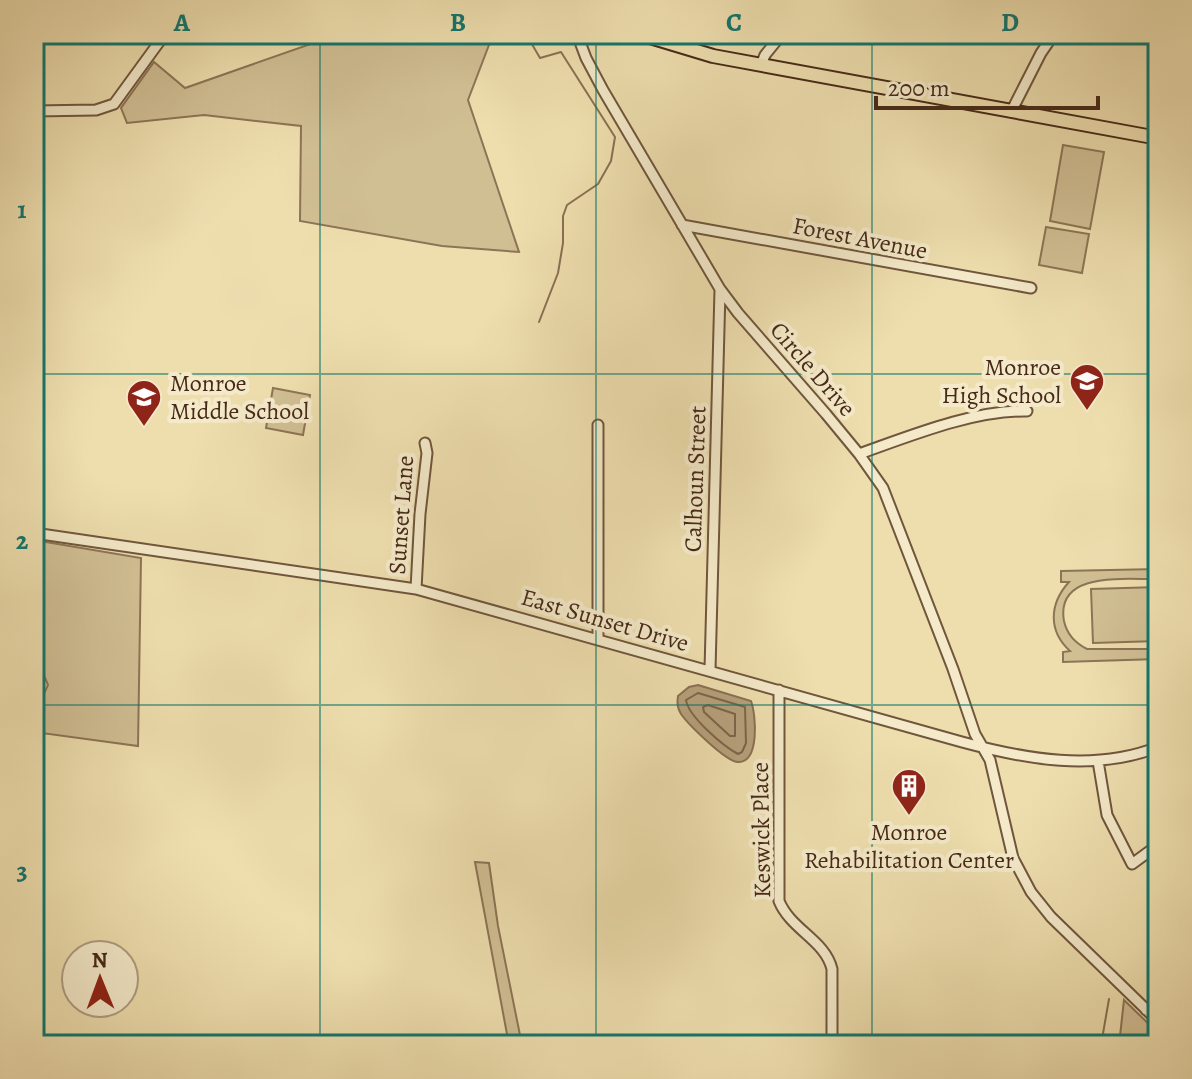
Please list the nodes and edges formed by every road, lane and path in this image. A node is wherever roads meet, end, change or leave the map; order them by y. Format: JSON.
{"nodes":[{"id":1,"x":38,"y":34,"type":"edge"},
{"id":2,"x":165,"y":34,"type":"edge"},
{"id":3,"x":577,"y":34,"type":"edge"},
{"id":4,"x":640,"y":34,"type":"edge"},
{"id":5,"x":782,"y":34,"type":"edge"},
{"id":6,"x":1054,"y":34,"type":"edge"},
{"id":7,"x":761,"y":65,"type":"junction"},
{"id":8,"x":34,"y":80,"type":"edge"},
{"id":9,"x":34,"y":111,"type":"edge"},
{"id":10,"x":1011,"y":112,"type":"junction"},
{"id":11,"x":1158,"y":138,"type":"edge"},
{"id":12,"x":682,"y":225,"type":"junction"},
{"id":13,"x":1031,"y":288,"type":"dead end"},
{"id":14,"x":720,"y":289,"type":"junction"},
{"id":15,"x":1027,"y":411,"type":"dead end"},
{"id":16,"x":598,"y":425,"type":"dead end"},
{"id":17,"x":425,"y":443,"type":"dead end"},
{"id":18,"x":859,"y":454,"type":"junction"},
{"id":19,"x":34,"y":533,"type":"edge"},
{"id":20,"x":416,"y":589,"type":"junction"},
{"id":21,"x":598,"y":638,"type":"junction"},
{"id":22,"x":710,"y":670,"type":"junction"},
{"id":23,"x":779,"y":690,"type":"junction"},
{"id":24,"x":983,"y":747,"type":"junction"},
{"id":25,"x":1158,"y":747,"type":"edge"},
{"id":26,"x":1098,"y":761,"type":"junction"},
{"id":27,"x":1158,"y":845,"type":"edge"},
{"id":28,"x":1158,"y":1002,"type":"edge"},
{"id":29,"x":1146,"y":1010,"type":"junction"},
{"id":30,"x":1158,"y":1021,"type":"edge"},
{"id":31,"x":832,"y":1045,"type":"edge"}],
"edges":[{"from":1,"to":8,"type":"street"},
{"from":2,"to":9,"type":"street"},
{"from":3,"to":12,"type":"street","name":"Circle Drive"},
{"from":4,"to":7,"type":"main road"},
{"from":5,"to":7,"type":"street"},
{"from":6,"to":10,"type":"street"},
{"from":7,"to":10,"type":"main road"},
{"from":10,"to":11,"type":"main road"},
{"from":12,"to":13,"type":"street","name":"Forest Avenue"},
{"from":12,"to":14,"type":"street","name":"Circle Drive"},
{"from":14,"to":18,"type":"street","name":"Circle Drive"},
{"from":14,"to":22,"type":"street","name":"Calhoun Street"},
{"from":15,"to":18,"type":"street"},
{"from":16,"to":21,"type":"street"},
{"from":17,"to":20,"type":"street","name":"Sunset Lane"},
{"from":18,"to":24,"type":"street","name":"Circle Drive"},
{"from":19,"to":20,"type":"street","name":"East Sunset Drive"},
{"from":20,"to":21,"type":"street","name":"East Sunset Drive"},
{"from":21,"to":22,"type":"street","name":"East Sunset Drive"},
{"from":22,"to":23,"type":"street","name":"East Sunset Drive"},
{"from":23,"to":24,"type":"street","name":"East Sunset Drive"},
{"from":23,"to":31,"type":"street","name":"Keswick Place"},
{"from":24,"to":26,"type":"street","name":"East Sunset Drive"},
{"from":24,"to":29,"type":"street","name":"Circle Drive"},
{"from":25,"to":26,"type":"street","name":"East Sunset Drive"},
{"from":26,"to":27,"type":"street"},
{"from":28,"to":29,"type":"street"},
{"from":29,"to":30,"type":"street","name":"Circle Drive"}]}
